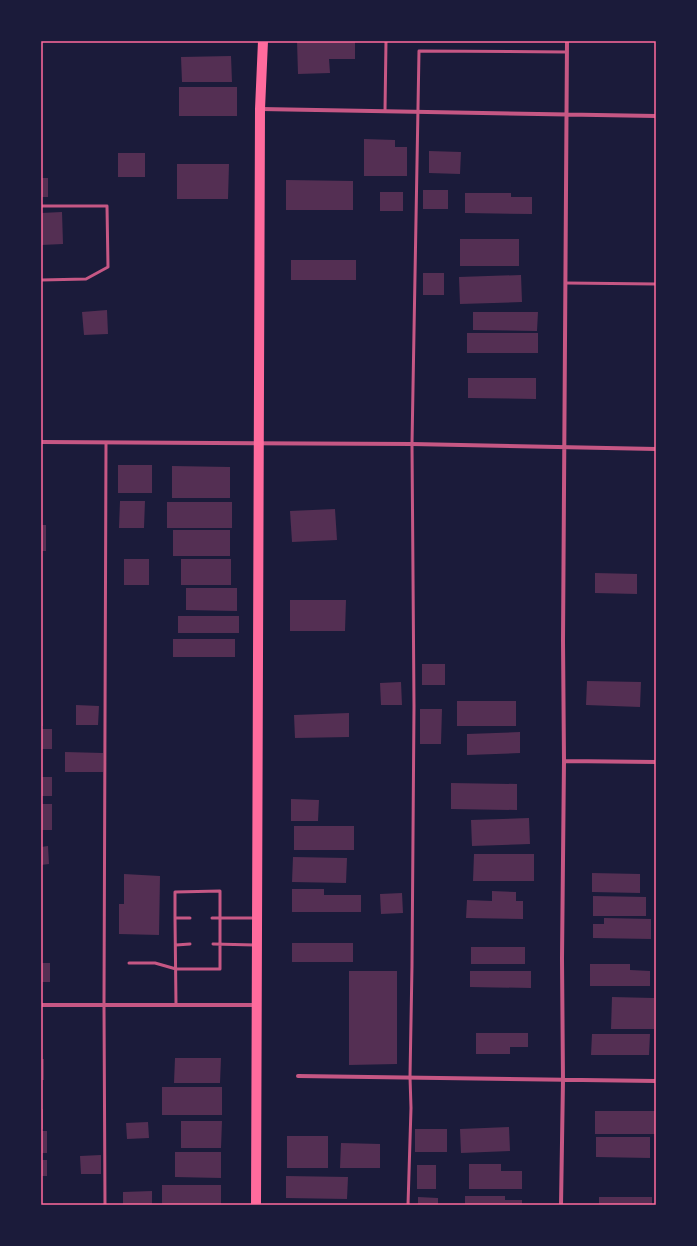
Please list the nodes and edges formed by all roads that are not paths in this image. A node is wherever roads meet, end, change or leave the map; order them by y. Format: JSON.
{"nodes":[{"id":1,"x":263,"y":41,"type":"edge"},
{"id":2,"x":386,"y":41,"type":"edge"},
{"id":3,"x":566,"y":41,"type":"edge"},
{"id":4,"x":566,"y":52,"type":"junction"},
{"id":5,"x":260,"y":110,"type":"junction"},
{"id":6,"x":385,"y":111,"type":"junction"},
{"id":7,"x":418,"y":112,"type":"junction"},
{"id":8,"x":567,"y":114,"type":"junction"},
{"id":9,"x":656,"y":116,"type":"edge"},
{"id":10,"x":41,"y":206,"type":"edge"},
{"id":11,"x":41,"y":280,"type":"edge"},
{"id":12,"x":566,"y":283,"type":"junction"},
{"id":13,"x":656,"y":284,"type":"edge"},
{"id":14,"x":41,"y":442,"type":"edge"},
{"id":15,"x":106,"y":443,"type":"junction"},
{"id":16,"x":259,"y":443,"type":"junction"},
{"id":17,"x":412,"y":444,"type":"junction"},
{"id":18,"x":564,"y":446,"type":"junction"},
{"id":19,"x":656,"y":449,"type":"edge"},
{"id":20,"x":564,"y":761,"type":"junction"},
{"id":21,"x":656,"y":762,"type":"edge"},
{"id":22,"x":175,"y":918,"type":"junction"},
{"id":23,"x":190,"y":918,"type":"dead end"},
{"id":24,"x":212,"y":918,"type":"dead end"},
{"id":25,"x":221,"y":918,"type":"junction"},
{"id":26,"x":257,"y":918,"type":"junction"},
{"id":27,"x":176,"y":944,"type":"junction"},
{"id":28,"x":190,"y":944,"type":"dead end"},
{"id":29,"x":213,"y":944,"type":"dead end"},
{"id":30,"x":221,"y":944,"type":"junction"},
{"id":31,"x":257,"y":945,"type":"junction"},
{"id":32,"x":129,"y":963,"type":"dead end"},
{"id":33,"x":176,"y":969,"type":"junction"},
{"id":34,"x":41,"y":1005,"type":"edge"},
{"id":35,"x":104,"y":1005,"type":"junction"},
{"id":36,"x":176,"y":1005,"type":"junction"},
{"id":37,"x":257,"y":1005,"type":"junction"},
{"id":38,"x":298,"y":1076,"type":"dead end"},
{"id":39,"x":410,"y":1077,"type":"junction"},
{"id":40,"x":563,"y":1080,"type":"junction"},
{"id":41,"x":656,"y":1081,"type":"edge"},
{"id":42,"x":105,"y":1205,"type":"edge"},
{"id":43,"x":256,"y":1205,"type":"edge"},
{"id":44,"x":408,"y":1205,"type":"edge"},
{"id":45,"x":561,"y":1205,"type":"edge"}],
"edges":[{"from":1,"to":5,"type":"main road"},
{"from":2,"to":6,"type":"lane"},
{"from":3,"to":4,"type":"street"},
{"from":4,"to":7,"type":"lane"},
{"from":4,"to":8,"type":"street"},
{"from":5,"to":6,"type":"street"},
{"from":5,"to":16,"type":"main road"},
{"from":6,"to":7,"type":"street"},
{"from":7,"to":8,"type":"street"},
{"from":7,"to":17,"type":"lane"},
{"from":8,"to":9,"type":"street"},
{"from":8,"to":12,"type":"street"},
{"from":10,"to":11,"type":"lane"},
{"from":12,"to":13,"type":"lane"},
{"from":12,"to":18,"type":"street"},
{"from":14,"to":15,"type":"street"},
{"from":15,"to":16,"type":"street"},
{"from":15,"to":35,"type":"lane"},
{"from":16,"to":17,"type":"street"},
{"from":16,"to":26,"type":"main road"},
{"from":17,"to":18,"type":"street"},
{"from":17,"to":39,"type":"lane"},
{"from":18,"to":19,"type":"street"},
{"from":18,"to":20,"type":"street"},
{"from":20,"to":21,"type":"street"},
{"from":20,"to":40,"type":"street"},
{"from":22,"to":23,"type":"lane"},
{"from":22,"to":25,"type":"lane"},
{"from":22,"to":27,"type":"lane"},
{"from":24,"to":25,"type":"lane"},
{"from":25,"to":26,"type":"lane"},
{"from":25,"to":30,"type":"lane"},
{"from":26,"to":31,"type":"main road"},
{"from":27,"to":28,"type":"lane"},
{"from":27,"to":33,"type":"lane"},
{"from":29,"to":30,"type":"lane"},
{"from":30,"to":31,"type":"lane"},
{"from":30,"to":33,"type":"lane"},
{"from":31,"to":37,"type":"main road"},
{"from":32,"to":33,"type":"lane"},
{"from":33,"to":36,"type":"lane"},
{"from":34,"to":35,"type":"street"},
{"from":35,"to":36,"type":"street"},
{"from":35,"to":42,"type":"lane"},
{"from":36,"to":37,"type":"street"},
{"from":37,"to":43,"type":"main road"},
{"from":38,"to":39,"type":"street"},
{"from":39,"to":40,"type":"street"},
{"from":39,"to":44,"type":"lane"},
{"from":40,"to":41,"type":"street"},
{"from":40,"to":45,"type":"street"}]}
